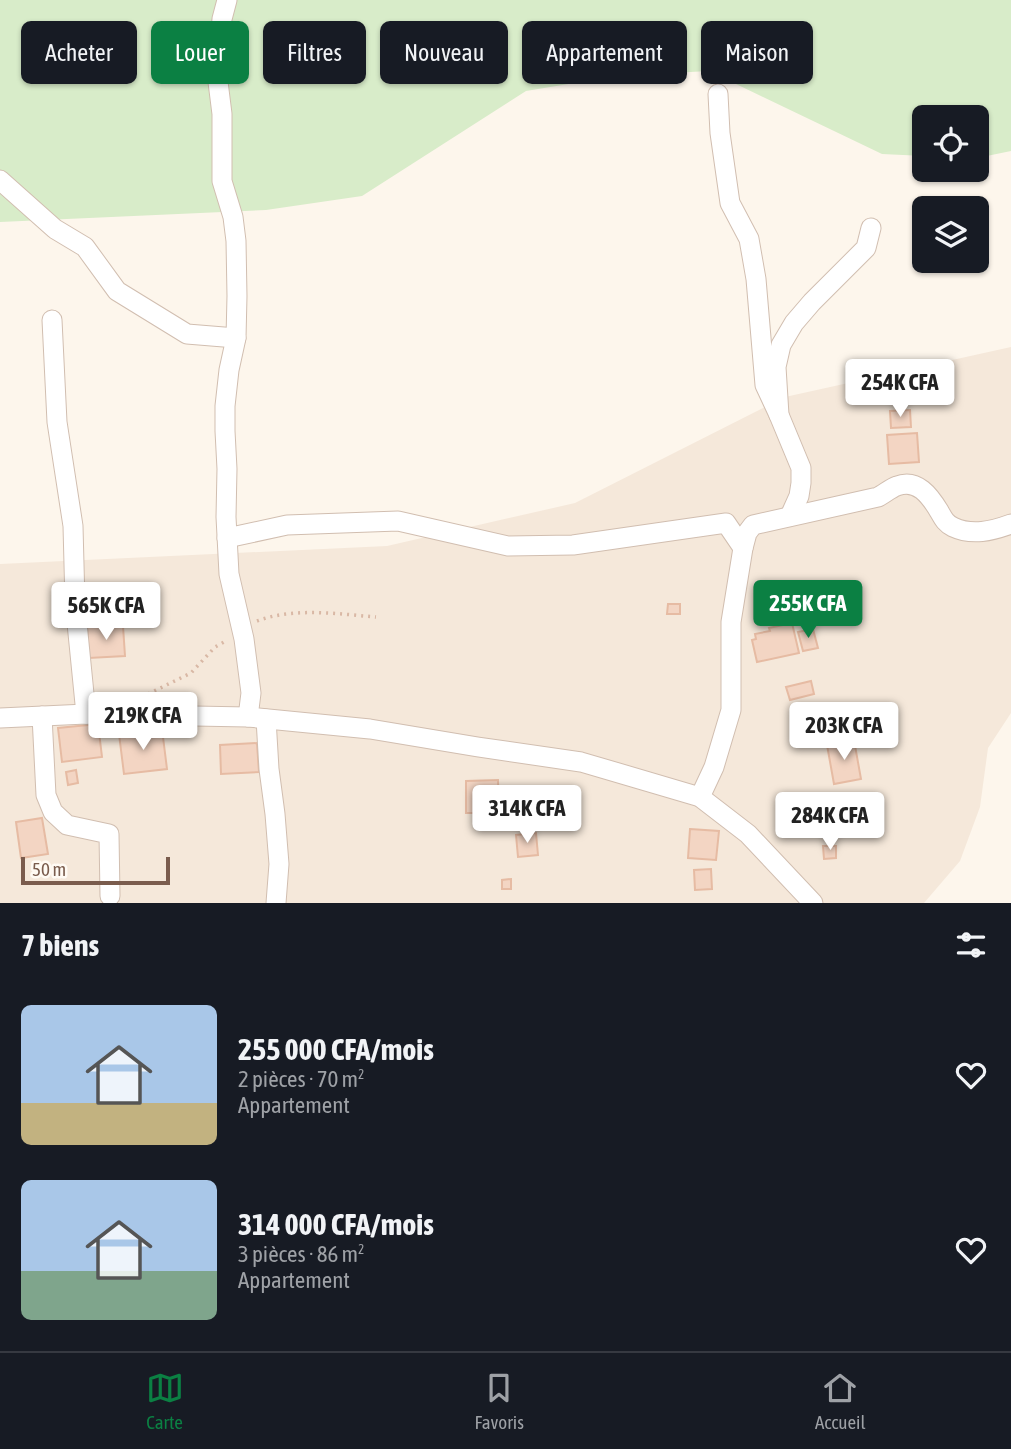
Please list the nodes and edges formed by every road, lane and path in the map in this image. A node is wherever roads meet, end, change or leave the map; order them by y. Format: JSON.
{"nodes":[{"id":1,"x":227,"y":0,"type":"edge"},
{"id":2,"x":718,"y":94,"type":"dead end"},
{"id":3,"x":0,"y":180,"type":"edge"},
{"id":4,"x":871,"y":228,"type":"dead end"},
{"id":5,"x":52,"y":320,"type":"dead end"},
{"id":6,"x":236,"y":338,"type":"junction"},
{"id":7,"x":779,"y":415,"type":"junction"},
{"id":8,"x":790,"y":516,"type":"junction"},
{"id":9,"x":1011,"y":524,"type":"edge"},
{"id":10,"x":227,"y":538,"type":"junction"},
{"id":11,"x":743,"y":548,"type":"junction"},
{"id":12,"x":86,"y":714,"type":"junction"},
{"id":13,"x":42,"y":716,"type":"junction"},
{"id":14,"x":0,"y":718,"type":"edge"},
{"id":15,"x":257,"y":718,"type":"junction"},
{"id":16,"x":699,"y":797,"type":"junction"},
{"id":17,"x":110,"y":896,"type":"dead end"},
{"id":18,"x":276,"y":903,"type":"edge"},
{"id":19,"x":813,"y":903,"type":"edge"}],
"edges":[{"from":1,"to":6,"type":"street"},
{"from":2,"to":7,"type":"street"},
{"from":3,"to":6,"type":"street"},
{"from":4,"to":7,"type":"street"},
{"from":5,"to":12,"type":"street"},
{"from":6,"to":10,"type":"street"},
{"from":7,"to":8,"type":"street"},
{"from":8,"to":9,"type":"street"},
{"from":8,"to":11,"type":"street"},
{"from":10,"to":11,"type":"street"},
{"from":10,"to":15,"type":"street"},
{"from":11,"to":16,"type":"street"},
{"from":12,"to":13,"type":"street"},
{"from":12,"to":15,"type":"street"},
{"from":13,"to":14,"type":"street"},
{"from":13,"to":17,"type":"street"},
{"from":15,"to":16,"type":"street"},
{"from":15,"to":18,"type":"street"},
{"from":16,"to":19,"type":"street"}]}
